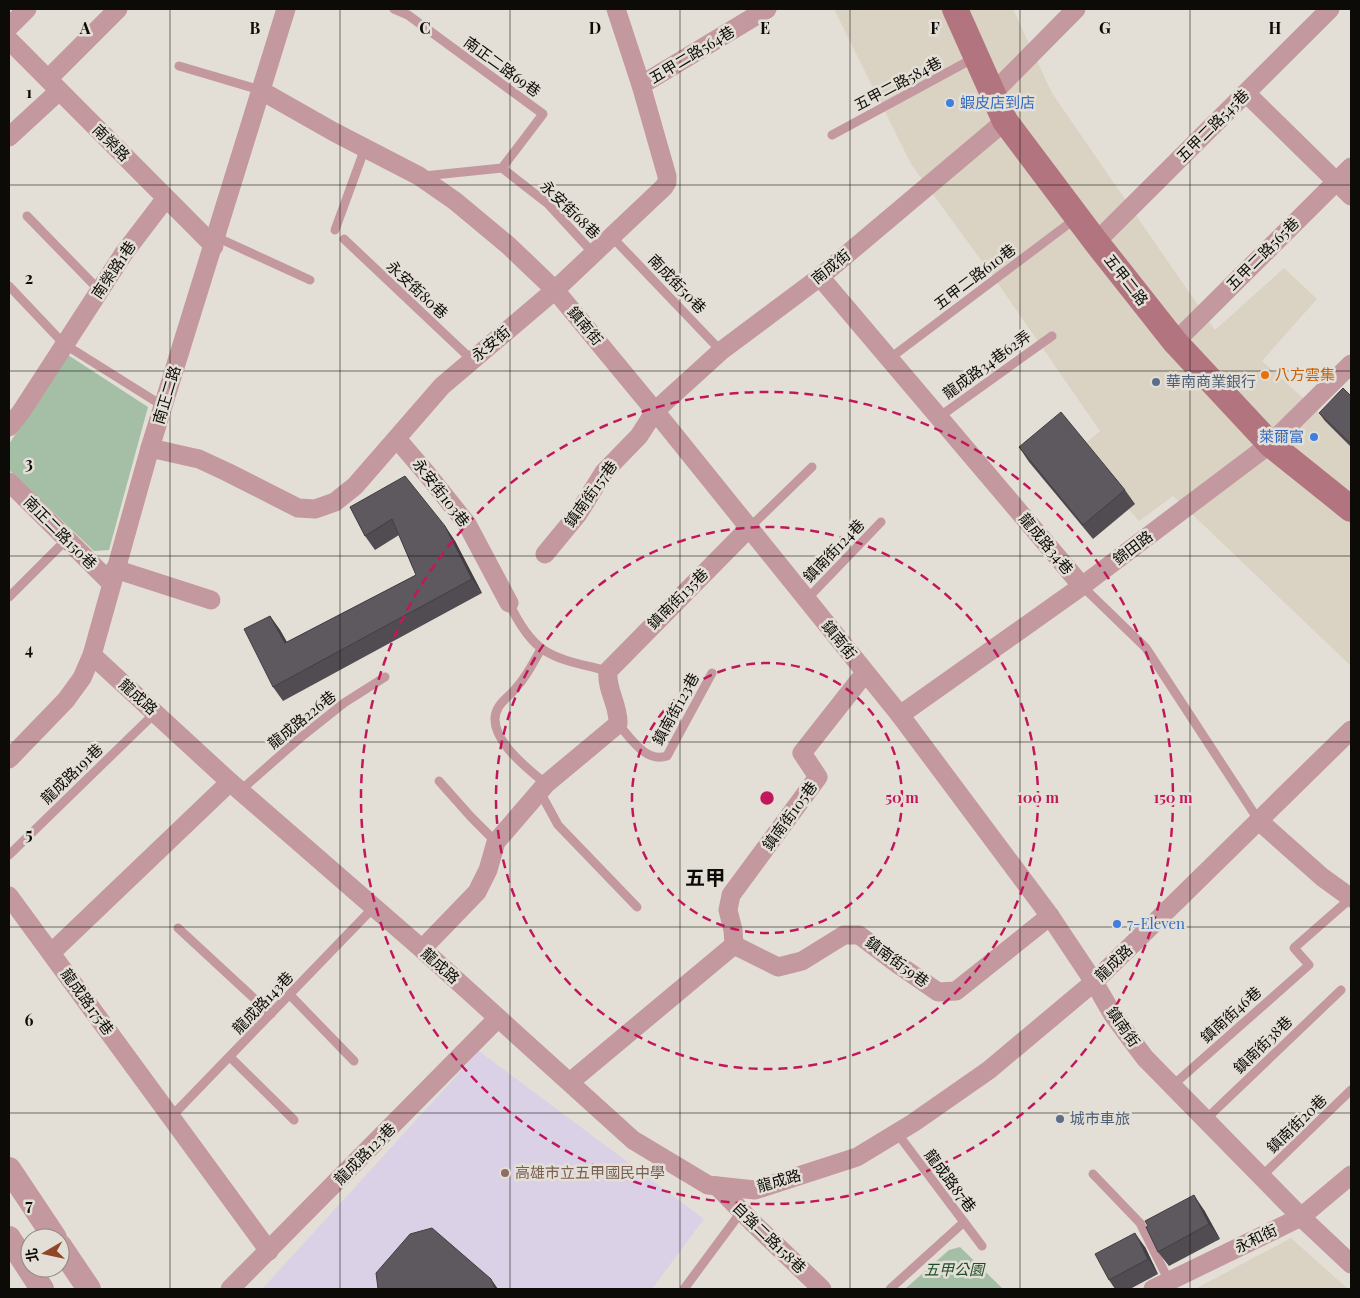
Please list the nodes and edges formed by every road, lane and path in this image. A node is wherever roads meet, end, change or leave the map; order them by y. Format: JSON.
{"nodes":[{"id":1,"x":27,"y":9,"type":"edge"},
{"id":2,"x":118,"y":9,"type":"edge"},
{"id":3,"x":286,"y":9,"type":"edge"},
{"id":4,"x":394,"y":9,"type":"edge"},
{"id":5,"x":616,"y":9,"type":"edge"},
{"id":6,"x":767,"y":9,"type":"edge"},
{"id":7,"x":955,"y":9,"type":"edge"},
{"id":8,"x":1076,"y":9,"type":"edge"},
{"id":9,"x":1330,"y":9,"type":"edge"},
{"id":10,"x":9,"y":27,"type":"edge"},
{"id":11,"x":9,"y":40,"type":"edge"},
{"id":12,"x":976,"y":57,"type":"junction"},
{"id":13,"x":179,"y":66,"type":"dead end"},
{"id":14,"x":54,"y":85,"type":"junction"},
{"id":15,"x":641,"y":85,"type":"junction"},
{"id":16,"x":260,"y":90,"type":"junction"},
{"id":17,"x":993,"y":93,"type":"junction"},
{"id":18,"x":1246,"y":93,"type":"junction"},
{"id":19,"x":1005,"y":121,"type":"junction"},
{"id":20,"x":832,"y":135,"type":"dead end"},
{"id":21,"x":9,"y":137,"type":"edge"},
{"id":22,"x":365,"y":148,"type":"junction"},
{"id":23,"x":1351,"y":167,"type":"edge"},
{"id":24,"x":502,"y":168,"type":"junction"},
{"id":25,"x":419,"y":176,"type":"junction"},
{"id":26,"x":1336,"y":182,"type":"junction"},
{"id":27,"x":1351,"y":196,"type":"edge"},
{"id":28,"x":166,"y":198,"type":"junction"},
{"id":29,"x":27,"y":216,"type":"dead end"},
{"id":30,"x":1077,"y":217,"type":"junction"},
{"id":31,"x":335,"y":230,"type":"dead end"},
{"id":32,"x":612,"y":237,"type":"junction"},
{"id":33,"x":344,"y":239,"type":"dead end"},
{"id":34,"x":215,"y":241,"type":"junction"},
{"id":35,"x":1096,"y":242,"type":"junction"},
{"id":36,"x":594,"y":254,"type":"junction"},
{"id":37,"x":820,"y":277,"type":"junction"},
{"id":38,"x":310,"y":280,"type":"dead end"},
{"id":39,"x":9,"y":286,"type":"edge"},
{"id":40,"x":99,"y":290,"type":"junction"},
{"id":41,"x":555,"y":290,"type":"junction"},
{"id":42,"x":1052,"y":336,"type":"dead end"},
{"id":43,"x":1175,"y":342,"type":"junction"},
{"id":44,"x":64,"y":344,"type":"junction"},
{"id":45,"x":721,"y":351,"type":"junction"},
{"id":46,"x":889,"y":359,"type":"junction"},
{"id":47,"x":472,"y":360,"type":"junction"},
{"id":48,"x":1351,"y":364,"type":"edge"},
{"id":49,"x":163,"y":406,"type":"junction"},
{"id":50,"x":655,"y":411,"type":"junction"},
{"id":51,"x":939,"y":418,"type":"junction"},
{"id":52,"x":9,"y":427,"type":"edge"},
{"id":53,"x":397,"y":439,"type":"junction"},
{"id":54,"x":1270,"y":444,"type":"junction"},
{"id":55,"x":150,"y":448,"type":"junction"},
{"id":56,"x":812,"y":467,"type":"dead end"},
{"id":57,"x":9,"y":482,"type":"edge"},
{"id":58,"x":1351,"y":509,"type":"edge"},
{"id":59,"x":881,"y":522,"type":"dead end"},
{"id":60,"x":749,"y":528,"type":"junction"},
{"id":61,"x":66,"y":539,"type":"junction"},
{"id":62,"x":545,"y":554,"type":"dead end"},
{"id":63,"x":113,"y":576,"type":"junction"},
{"id":64,"x":1082,"y":586,"type":"junction"},
{"id":65,"x":9,"y":597,"type":"edge"},
{"id":66,"x":807,"y":599,"type":"junction"},
{"id":67,"x":211,"y":600,"type":"dead end"},
{"id":68,"x":509,"y":603,"type":"joint"},
{"id":69,"x":541,"y":649,"type":"junction"},
{"id":70,"x":92,"y":655,"type":"junction"},
{"id":71,"x":608,"y":671,"type":"junction"},
{"id":72,"x":712,"y":673,"type":"dead end"},
{"id":73,"x":865,"y":673,"type":"junction"},
{"id":74,"x":385,"y":677,"type":"dead end"},
{"id":75,"x":155,"y":713,"type":"junction"},
{"id":76,"x":900,"y":716,"type":"junction"},
{"id":77,"x":618,"y":724,"type":"junction"},
{"id":78,"x":1351,"y":730,"type":"edge"},
{"id":79,"x":9,"y":759,"type":"edge"},
{"id":80,"x":439,"y":781,"type":"dead end"},
{"id":81,"x":235,"y":786,"type":"junction"},
{"id":82,"x":543,"y":788,"type":"junction"},
{"id":83,"x":1259,"y":821,"type":"junction"},
{"id":84,"x":496,"y":842,"type":"junction"},
{"id":85,"x":9,"y":855,"type":"edge"},
{"id":86,"x":9,"y":896,"type":"edge"},
{"id":87,"x":1351,"y":898,"type":"edge"},
{"id":88,"x":374,"y":907,"type":"junction"},
{"id":89,"x":637,"y":907,"type":"dead end"},
{"id":90,"x":1050,"y":916,"type":"junction"},
{"id":91,"x":178,"y":928,"type":"dead end"},
{"id":92,"x":734,"y":945,"type":"junction"},
{"id":93,"x":422,"y":949,"type":"junction"},
{"id":94,"x":51,"y":953,"type":"junction"},
{"id":95,"x":1094,"y":982,"type":"junction"},
{"id":96,"x":1341,"y":990,"type":"dead end"},
{"id":97,"x":290,"y":995,"type":"junction"},
{"id":98,"x":271,"y":1014,"type":"junction"},
{"id":99,"x":498,"y":1018,"type":"junction"},
{"id":100,"x":230,"y":1057,"type":"junction"},
{"id":101,"x":354,"y":1061,"type":"dead end"},
{"id":102,"x":570,"y":1082,"type":"junction"},
{"id":103,"x":1172,"y":1086,"type":"junction"},
{"id":104,"x":1351,"y":1090,"type":"edge"},
{"id":105,"x":172,"y":1117,"type":"junction"},
{"id":106,"x":294,"y":1120,"type":"dead end"},
{"id":107,"x":1205,"y":1120,"type":"junction"},
{"id":108,"x":897,"y":1133,"type":"junction"},
{"id":109,"x":9,"y":1169,"type":"edge"},
{"id":110,"x":1093,"y":1174,"type":"dead end"},
{"id":111,"x":1351,"y":1176,"type":"edge"},
{"id":112,"x":1261,"y":1177,"type":"junction"},
{"id":113,"x":717,"y":1186,"type":"junction"},
{"id":114,"x":741,"y":1212,"type":"junction"},
{"id":115,"x":1301,"y":1217,"type":"junction"},
{"id":116,"x":964,"y":1222,"type":"junction"},
{"id":117,"x":48,"y":1228,"type":"edge"},
{"id":118,"x":9,"y":1238,"type":"edge"},
{"id":119,"x":982,"y":1246,"type":"dead end"},
{"id":120,"x":269,"y":1251,"type":"junction"},
{"id":121,"x":70,"y":1261,"type":"edge"},
{"id":122,"x":1351,"y":1264,"type":"edge"},
{"id":123,"x":1169,"y":1281,"type":"junction"},
{"id":124,"x":42,"y":1289,"type":"edge"},
{"id":125,"x":89,"y":1289,"type":"edge"},
{"id":126,"x":230,"y":1289,"type":"edge"},
{"id":127,"x":684,"y":1289,"type":"edge"},
{"id":128,"x":822,"y":1289,"type":"edge"},
{"id":129,"x":890,"y":1289,"type":"edge"},
{"id":130,"x":1152,"y":1289,"type":"edge"}],
"edges":[{"from":1,"to":10,"type":"street"},
{"from":2,"to":14,"type":"street"},
{"from":3,"to":16,"type":"street","name":"南正二路"},
{"from":4,"to":24,"type":"lane","name":"南正二路69巷"},
{"from":5,"to":15,"type":"street","name":"永安街"},
{"from":6,"to":15,"type":"street","name":"五甲二路564巷"},
{"from":7,"to":12,"type":"main road","name":"五甲二路"},
{"from":8,"to":17,"type":"street"},
{"from":9,"to":18,"type":"street","name":"五甲二路545巷"},
{"from":11,"to":14,"type":"street","name":"南榮路"},
{"from":12,"to":17,"type":"main road","name":"五甲二路"},
{"from":12,"to":20,"type":"lane","name":"五甲二路584巷"},
{"from":13,"to":16,"type":"lane"},
{"from":14,"to":21,"type":"street"},
{"from":14,"to":28,"type":"street","name":"南榮路"},
{"from":15,"to":32,"type":"street","name":"永安街"},
{"from":16,"to":22,"type":"street","name":"鎮南街"},
{"from":16,"to":34,"type":"street","name":"南正二路"},
{"from":17,"to":19,"type":"main road","name":"五甲二路"},
{"from":18,"to":26,"type":"street"},
{"from":18,"to":35,"type":"street","name":"五甲二路545巷"},
{"from":19,"to":30,"type":"main road","name":"五甲二路"},
{"from":19,"to":37,"type":"street","name":"南成街"},
{"from":22,"to":25,"type":"street","name":"鎮南街"},
{"from":22,"to":31,"type":"lane"},
{"from":23,"to":26,"type":"street","name":"五甲二路565巷"},
{"from":24,"to":25,"type":"lane"},
{"from":24,"to":36,"type":"lane","name":"永安街68巷"},
{"from":25,"to":41,"type":"street","name":"鎮南街"},
{"from":26,"to":27,"type":"street"},
{"from":26,"to":43,"type":"street","name":"五甲二路565巷"},
{"from":28,"to":34,"type":"street","name":"南榮路"},
{"from":28,"to":40,"type":"street","name":"南榮路1巷"},
{"from":29,"to":40,"type":"lane"},
{"from":30,"to":35,"type":"main road","name":"五甲二路"},
{"from":30,"to":46,"type":"lane","name":"五甲二路610巷"},
{"from":32,"to":36,"type":"street","name":"永安街"},
{"from":32,"to":45,"type":"lane","name":"南成街50巷"},
{"from":33,"to":47,"type":"lane","name":"永安街80巷"},
{"from":34,"to":38,"type":"lane"},
{"from":34,"to":49,"type":"street","name":"南正二路"},
{"from":35,"to":43,"type":"main road","name":"五甲二路"},
{"from":36,"to":41,"type":"street","name":"永安街"},
{"from":37,"to":45,"type":"street","name":"南成街"},
{"from":37,"to":46,"type":"street","name":"龍成路34巷"},
{"from":39,"to":44,"type":"lane"},
{"from":40,"to":44,"type":"street","name":"南榮路1巷"},
{"from":41,"to":47,"type":"street","name":"永安街"},
{"from":41,"to":50,"type":"street","name":"鎮南街"},
{"from":42,"to":51,"type":"lane","name":"龍成路34巷62弄"},
{"from":43,"to":54,"type":"main road","name":"五甲二路"},
{"from":44,"to":49,"type":"lane"},
{"from":44,"to":52,"type":"street","name":"南榮路1巷"},
{"from":45,"to":50,"type":"street","name":"南成街"},
{"from":46,"to":51,"type":"street","name":"龍成路34巷"},
{"from":47,"to":53,"type":"street","name":"永安街"},
{"from":48,"to":54,"type":"street","name":"錦田路"},
{"from":49,"to":55,"type":"street","name":"南正二路"},
{"from":50,"to":60,"type":"street","name":"鎮南街"},
{"from":50,"to":62,"type":"street","name":"鎮南街157巷"},
{"from":51,"to":64,"type":"street","name":"龍成路34巷"},
{"from":53,"to":55,"type":"street","name":"永安街"},
{"from":53,"to":68,"type":"street","name":"永安街103巷"},
{"from":54,"to":58,"type":"main road","name":"五甲二路"},
{"from":54,"to":64,"type":"street","name":"錦田路"},
{"from":55,"to":63,"type":"street","name":"南正二路"},
{"from":56,"to":60,"type":"lane"},
{"from":57,"to":61,"type":"street","name":"南正二路150巷"},
{"from":59,"to":66,"type":"lane","name":"鎮南街124巷"},
{"from":60,"to":66,"type":"street","name":"鎮南街"},
{"from":60,"to":71,"type":"street","name":"鎮南街135巷"},
{"from":61,"to":63,"type":"street","name":"南正二路150巷"},
{"from":61,"to":65,"type":"lane"},
{"from":63,"to":67,"type":"street"},
{"from":63,"to":70,"type":"street","name":"南正二路"},
{"from":64,"to":76,"type":"street","name":"錦田路"},
{"from":64,"to":83,"type":"lane","name":"龍成路34巷"},
{"from":66,"to":73,"type":"street","name":"鎮南街"},
{"from":68,"to":69,"type":"lane"},
{"from":69,"to":71,"type":"lane"},
{"from":69,"to":82,"type":"lane"},
{"from":70,"to":75,"type":"street","name":"龍成路"},
{"from":70,"to":79,"type":"street","name":"南正二路"},
{"from":71,"to":77,"type":"street"},
{"from":72,"to":77,"type":"lane","name":"鎮南街123巷"},
{"from":73,"to":76,"type":"street","name":"鎮南街"},
{"from":73,"to":92,"type":"street","name":"鎮南街105巷"},
{"from":74,"to":81,"type":"lane","name":"龍成路226巷"},
{"from":75,"to":81,"type":"street","name":"龍成路"},
{"from":75,"to":85,"type":"lane","name":"龍成路191巷"},
{"from":76,"to":90,"type":"street","name":"鎮南街"},
{"from":77,"to":82,"type":"street"},
{"from":78,"to":83,"type":"street","name":"龍成路"},
{"from":80,"to":84,"type":"lane"},
{"from":81,"to":88,"type":"street","name":"龍成路"},
{"from":81,"to":94,"type":"street","name":"龍成路175巷"},
{"from":82,"to":84,"type":"street"},
{"from":82,"to":89,"type":"lane"},
{"from":83,"to":87,"type":"street"},
{"from":83,"to":95,"type":"street","name":"龍成路"},
{"from":84,"to":93,"type":"street"},
{"from":86,"to":94,"type":"street"},
{"from":87,"to":103,"type":"lane","name":"鎮南街46巷"},
{"from":88,"to":93,"type":"street","name":"龍成路"},
{"from":88,"to":97,"type":"lane","name":"龍成路143巷"},
{"from":90,"to":92,"type":"street","name":"鎮南街59巷"},
{"from":90,"to":95,"type":"street","name":"鎮南街"},
{"from":91,"to":98,"type":"lane"},
{"from":92,"to":102,"type":"street"},
{"from":93,"to":99,"type":"street","name":"龍成路"},
{"from":94,"to":105,"type":"street","name":"龍成路175巷"},
{"from":95,"to":103,"type":"street","name":"鎮南街"},
{"from":95,"to":108,"type":"street","name":"龍成路"},
{"from":96,"to":107,"type":"lane","name":"鎮南街38巷"},
{"from":97,"to":98,"type":"lane","name":"龍成路143巷"},
{"from":97,"to":101,"type":"lane"},
{"from":98,"to":100,"type":"lane","name":"龍成路143巷"},
{"from":99,"to":102,"type":"street","name":"龍成路"},
{"from":99,"to":120,"type":"street","name":"龍成路123巷"},
{"from":100,"to":105,"type":"lane","name":"龍成路143巷"},
{"from":100,"to":106,"type":"lane"},
{"from":102,"to":113,"type":"street","name":"龍成路"},
{"from":103,"to":107,"type":"street","name":"鎮南街"},
{"from":104,"to":112,"type":"lane","name":"鎮南街20巷"},
{"from":105,"to":120,"type":"street","name":"龍成路175巷"},
{"from":107,"to":112,"type":"street","name":"鎮南街"},
{"from":108,"to":113,"type":"street","name":"龍成路"},
{"from":108,"to":116,"type":"lane","name":"龍成路87巷"},
{"from":109,"to":117,"type":"street"},
{"from":110,"to":123,"type":"lane"},
{"from":111,"to":115,"type":"street","name":"永和街"},
{"from":112,"to":115,"type":"street","name":"鎮南街"},
{"from":113,"to":114,"type":"street","name":"自強二路158巷"},
{"from":114,"to":127,"type":"lane"},
{"from":114,"to":128,"type":"street","name":"自強二路158巷"},
{"from":115,"to":122,"type":"street","name":"鎮南街"},
{"from":115,"to":123,"type":"street","name":"永和街"},
{"from":116,"to":119,"type":"lane","name":"龍成路87巷"},
{"from":116,"to":129,"type":"lane"},
{"from":118,"to":124,"type":"street"},
{"from":120,"to":126,"type":"street","name":"龍成路123巷"},
{"from":121,"to":125,"type":"street"},
{"from":123,"to":130,"type":"street","name":"永和街"}]}
